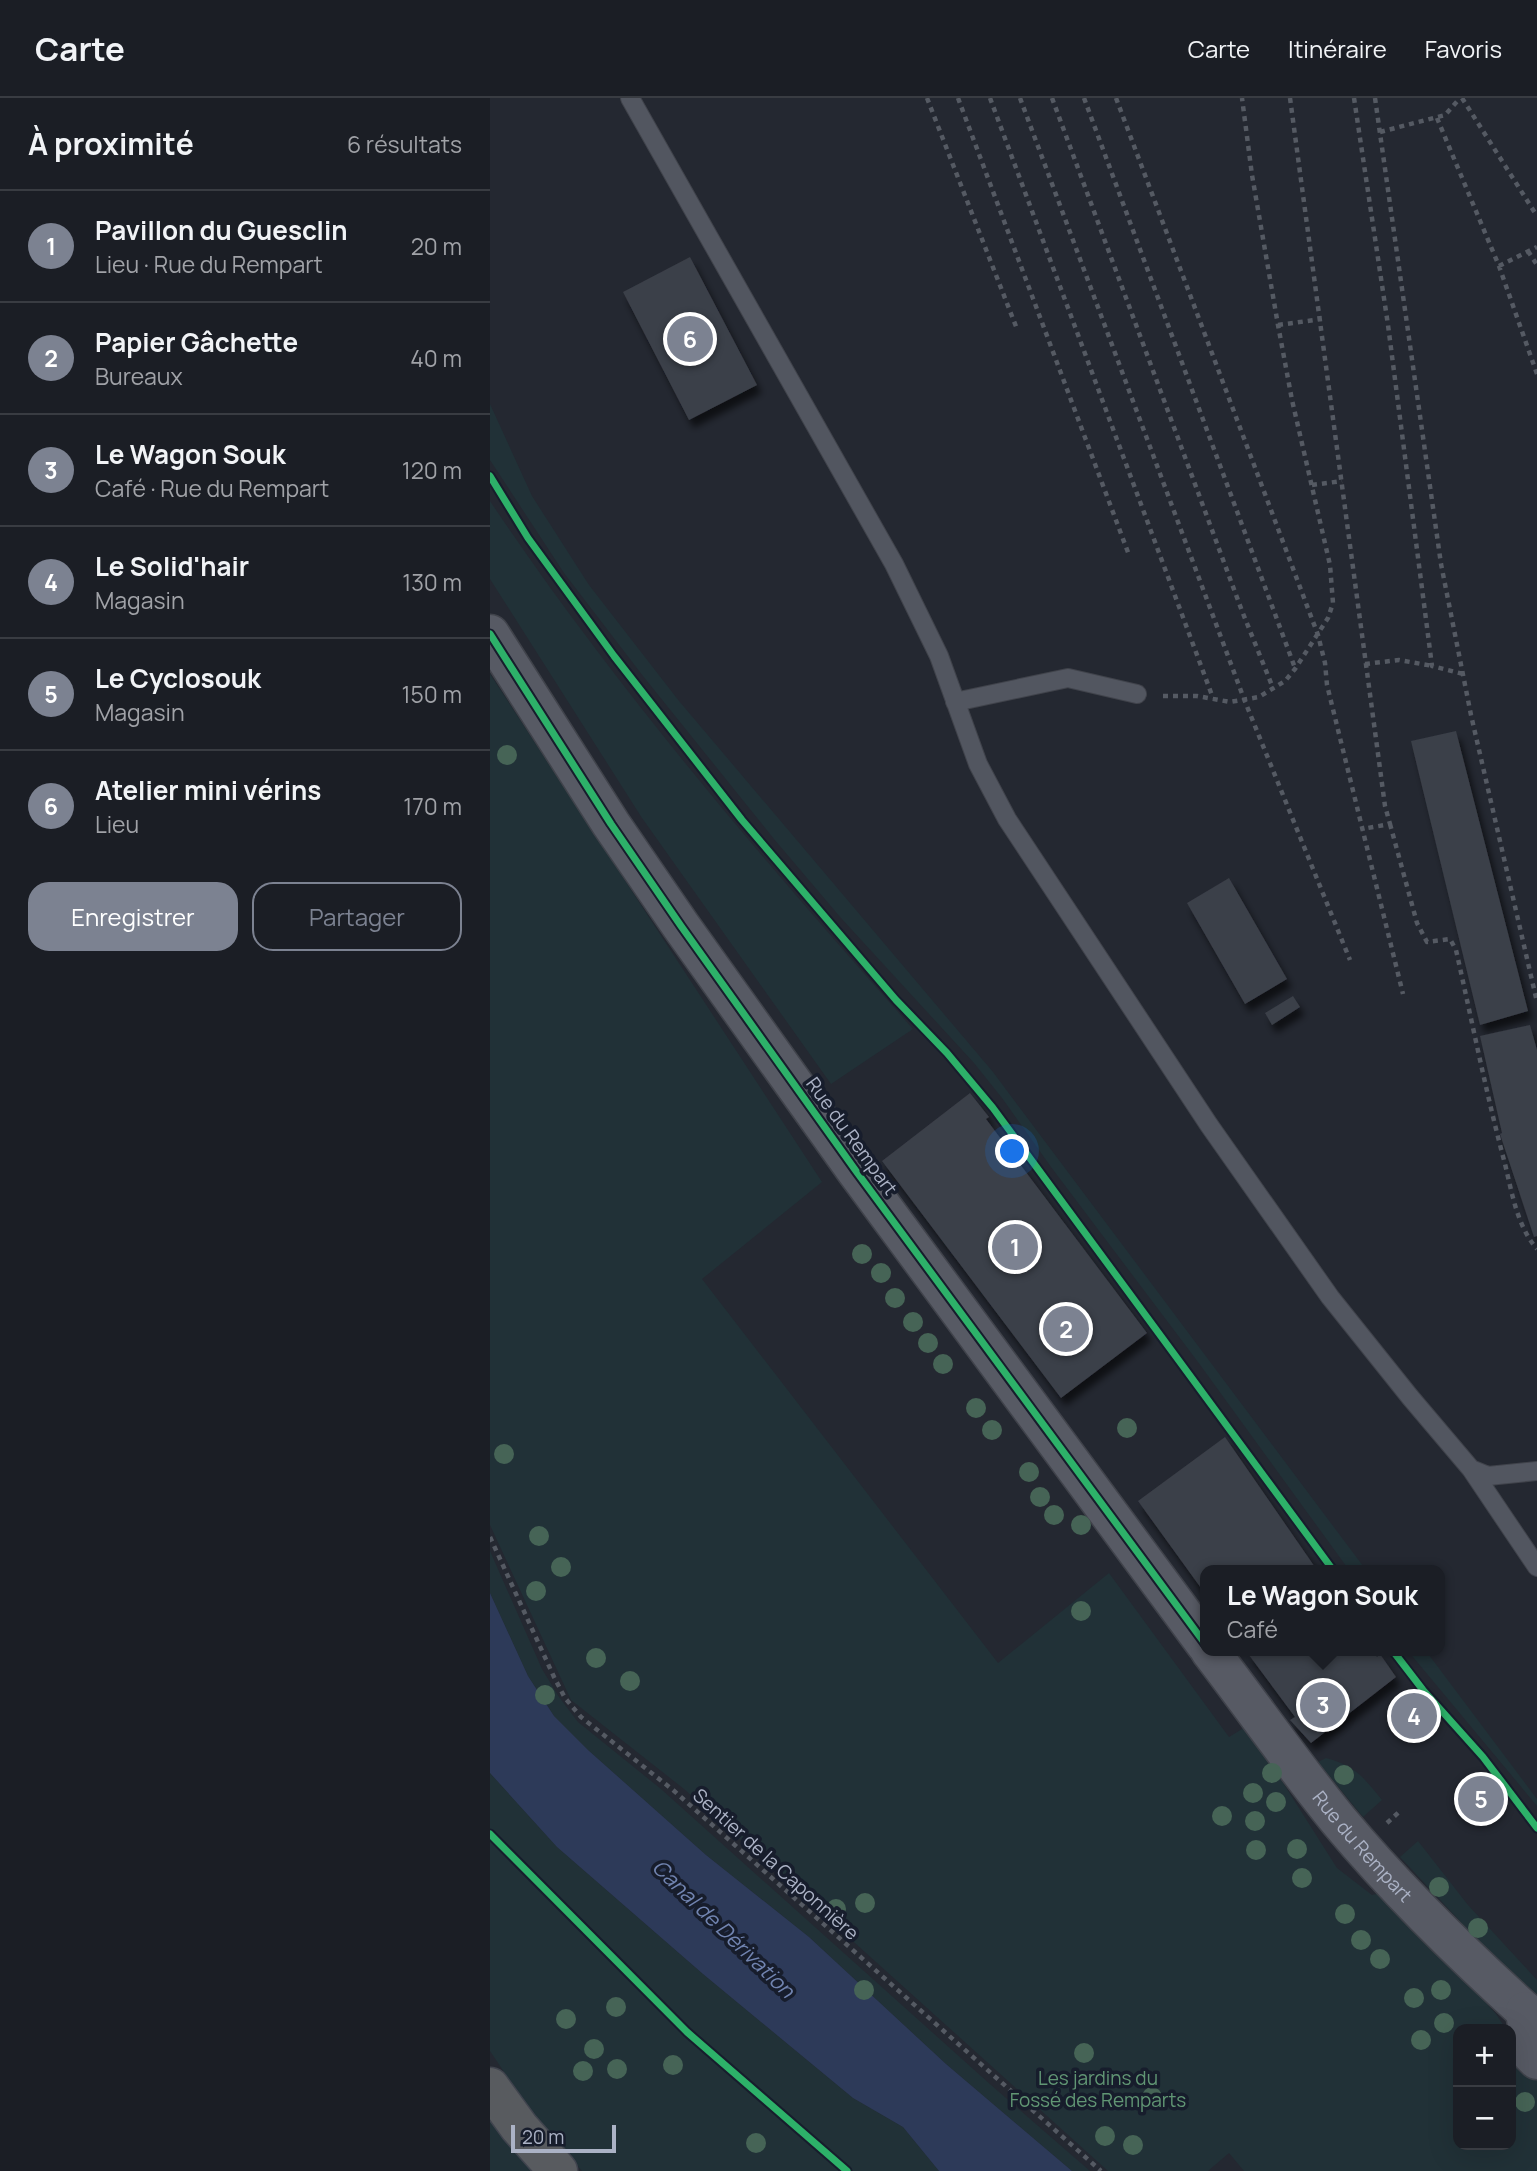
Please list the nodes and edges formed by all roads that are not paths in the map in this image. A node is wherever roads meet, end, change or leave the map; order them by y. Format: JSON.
{"nodes":[{"id":1,"x":630,"y":98,"type":"edge"},
{"id":2,"x":490,"y":634,"type":"edge"},
{"id":3,"x":1137,"y":694,"type":"road end"},
{"id":4,"x":955,"y":702,"type":"junction"},
{"id":5,"x":1471,"y":1469,"type":"junction"},
{"id":6,"x":1537,"y":1471,"type":"edge"},
{"id":7,"x":1537,"y":1567,"type":"edge"},
{"id":8,"x":1200,"y":1637,"type":"edge"},
{"id":9,"x":1214,"y":1656,"type":"edge"},
{"id":10,"x":1531,"y":2016,"type":"edge"},
{"id":11,"x":1537,"y":2060,"type":"edge"},
{"id":12,"x":490,"y":2087,"type":"edge"},
{"id":13,"x":558,"y":2171,"type":"edge"}],
"edges":[{"from":1,"to":4,"type":"lane"},
{"from":2,"to":8,"type":"street","name":"Rue du Rempart"},
{"from":3,"to":4,"type":"lane"},
{"from":4,"to":5,"type":"lane"},
{"from":5,"to":6,"type":"lane"},
{"from":5,"to":7,"type":"lane"},
{"from":9,"to":10,"type":"street","name":"Rue du Rempart"},
{"from":10,"to":11,"type":"street"},
{"from":12,"to":13,"type":"highway"}]}
